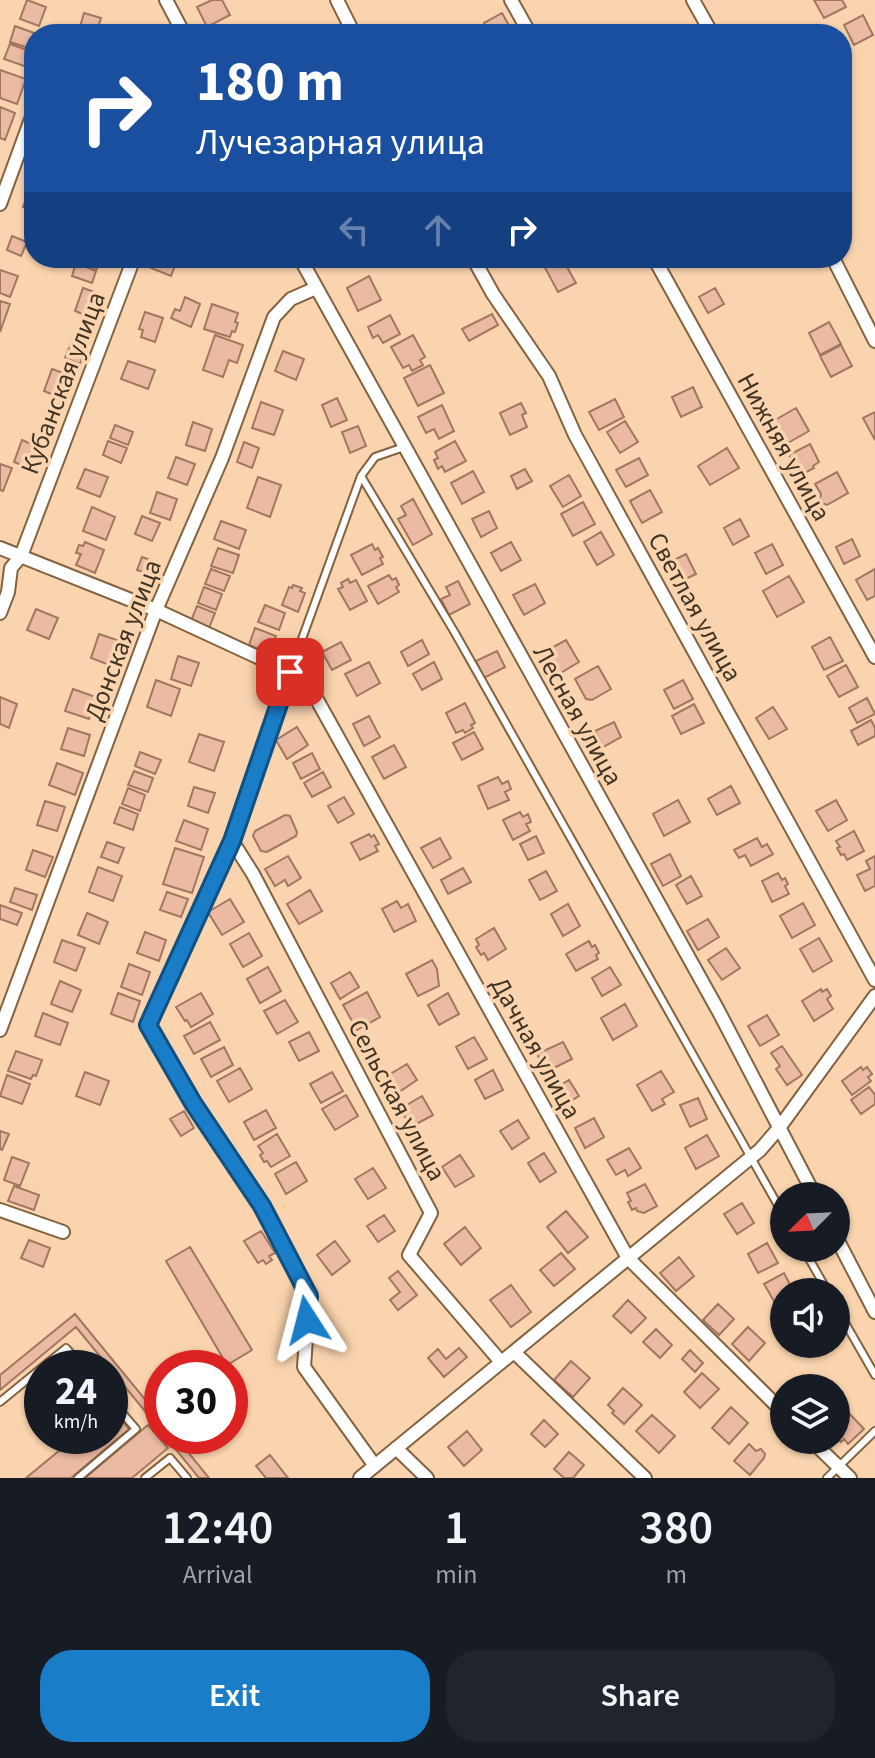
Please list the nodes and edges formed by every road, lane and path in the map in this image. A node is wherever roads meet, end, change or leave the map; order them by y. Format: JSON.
{"nodes":[{"id":1,"x":166,"y":0,"type":"edge"},
{"id":2,"x":337,"y":0,"type":"edge"},
{"id":3,"x":511,"y":0,"type":"edge"},
{"id":4,"x":693,"y":0,"type":"edge"},
{"id":5,"x":179,"y":24,"type":"edge"},
{"id":6,"x":349,"y":24,"type":"edge"},
{"id":7,"x":524,"y":24,"type":"edge"},
{"id":8,"x":706,"y":24,"type":"edge"},
{"id":9,"x":24,"y":138,"type":"edge"},
{"id":10,"x":0,"y":204,"type":"edge"},
{"id":11,"x":130,"y":268,"type":"edge"},
{"id":12,"x":305,"y":268,"type":"edge"},
{"id":13,"x":479,"y":268,"type":"edge"},
{"id":14,"x":660,"y":268,"type":"edge"},
{"id":15,"x":838,"y":268,"type":"edge"},
{"id":16,"x":316,"y":288,"type":"junction"},
{"id":17,"x":875,"y":341,"type":"edge"},
{"id":18,"x":404,"y":447,"type":"junction"},
{"id":19,"x":361,"y":476,"type":"junction"},
{"id":20,"x":0,"y":548,"type":"edge"},
{"id":21,"x":21,"y":556,"type":"junction"},
{"id":22,"x":156,"y":610,"type":"junction"},
{"id":23,"x":0,"y":613,"type":"edge"},
{"id":24,"x":875,"y":657,"type":"edge"},
{"id":25,"x":290,"y":672,"type":"junction"},
{"id":26,"x":232,"y":841,"type":"junction"},
{"id":27,"x":875,"y":980,"type":"edge"},
{"id":28,"x":875,"y":996,"type":"edge"},
{"id":29,"x":864,"y":1013,"type":"junction"},
{"id":30,"x":875,"y":1024,"type":"edge"},
{"id":31,"x":0,"y":1030,"type":"edge"},
{"id":32,"x":779,"y":1128,"type":"junction"},
{"id":33,"x":751,"y":1157,"type":"junction"},
{"id":34,"x":808,"y":1182,"type":"edge"},
{"id":35,"x":770,"y":1191,"type":"edge"},
{"id":36,"x":0,"y":1210,"type":"edge"},
{"id":37,"x":63,"y":1232,"type":"dead end"},
{"id":38,"x":628,"y":1258,"type":"junction"},
{"id":39,"x":849,"y":1262,"type":"edge"},
{"id":40,"x":875,"y":1312,"type":"edge"},
{"id":41,"x":850,"y":1331,"type":"edge"},
{"id":42,"x":514,"y":1352,"type":"junction"},
{"id":43,"x":501,"y":1362,"type":"junction"},
{"id":44,"x":875,"y":1375,"type":"edge"},
{"id":45,"x":24,"y":1382,"type":"edge"},
{"id":46,"x":770,"y":1399,"type":"edge"},
{"id":47,"x":0,"y":1402,"type":"edge"},
{"id":48,"x":128,"y":1420,"type":"edge"},
{"id":49,"x":875,"y":1431,"type":"edge"},
{"id":50,"x":128,"y":1436,"type":"edge"},
{"id":51,"x":396,"y":1448,"type":"junction"},
{"id":52,"x":106,"y":1454,"type":"edge"},
{"id":53,"x":825,"y":1454,"type":"edge"},
{"id":54,"x":375,"y":1466,"type":"junction"},
{"id":55,"x":838,"y":1467,"type":"junction"},
{"id":56,"x":78,"y":1478,"type":"edge"},
{"id":57,"x":145,"y":1478,"type":"edge"},
{"id":58,"x":187,"y":1478,"type":"edge"},
{"id":59,"x":360,"y":1478,"type":"edge"},
{"id":60,"x":427,"y":1478,"type":"edge"},
{"id":61,"x":645,"y":1478,"type":"edge"},
{"id":62,"x":827,"y":1478,"type":"edge"},
{"id":63,"x":850,"y":1478,"type":"edge"}],
"edges":[{"from":1,"to":5,"type":"street"},
{"from":2,"to":6,"type":"street"},
{"from":3,"to":7,"type":"street"},
{"from":4,"to":8,"type":"street"},
{"from":9,"to":10,"type":"street"},
{"from":11,"to":21,"type":"street","name":"Кубанская улица"},
{"from":12,"to":16,"type":"street","name":"Лесная улица"},
{"from":13,"to":27,"type":"street","name":"Светлая улица"},
{"from":14,"to":24,"type":"street","name":"Нижняя улица"},
{"from":15,"to":17,"type":"street"},
{"from":16,"to":18,"type":"street","name":"Лесная улица"},
{"from":16,"to":22,"type":"street","name":"Донская улица"},
{"from":18,"to":19,"type":"lane"},
{"from":18,"to":32,"type":"street","name":"Лесная улица"},
{"from":19,"to":25,"type":"lane"},
{"from":19,"to":33,"type":"lane"},
{"from":20,"to":21,"type":"street"},
{"from":21,"to":22,"type":"street"},
{"from":21,"to":23,"type":"street","name":"Кубанская улица"},
{"from":22,"to":25,"type":"street"},
{"from":22,"to":31,"type":"street","name":"Донская улица"},
{"from":25,"to":26,"type":"street"},
{"from":25,"to":38,"type":"street","name":"Дачная улица"},
{"from":26,"to":43,"type":"street","name":"Сельская улица"},
{"from":26,"to":54,"type":"street"},
{"from":28,"to":29,"type":"street"},
{"from":29,"to":30,"type":"street"},
{"from":29,"to":32,"type":"street"},
{"from":32,"to":33,"type":"street"},
{"from":32,"to":34,"type":"street","name":"Лесная улица"},
{"from":33,"to":35,"type":"lane"},
{"from":33,"to":38,"type":"street"},
{"from":36,"to":37,"type":"street"},
{"from":38,"to":42,"type":"street"},
{"from":38,"to":46,"type":"street","name":"Дачная улица"},
{"from":39,"to":40,"type":"street"},
{"from":41,"to":44,"type":"lane"},
{"from":42,"to":43,"type":"street"},
{"from":42,"to":61,"type":"street"},
{"from":43,"to":51,"type":"street"},
{"from":45,"to":47,"type":"lane"},
{"from":48,"to":50,"type":"lane"},
{"from":49,"to":55,"type":"lane"},
{"from":51,"to":54,"type":"street"},
{"from":51,"to":60,"type":"street"},
{"from":52,"to":56,"type":"lane"},
{"from":53,"to":55,"type":"street"},
{"from":54,"to":59,"type":"street"},
{"from":55,"to":62,"type":"lane"},
{"from":55,"to":63,"type":"street"},
{"from":57,"to":58,"type":"lane"}]}
